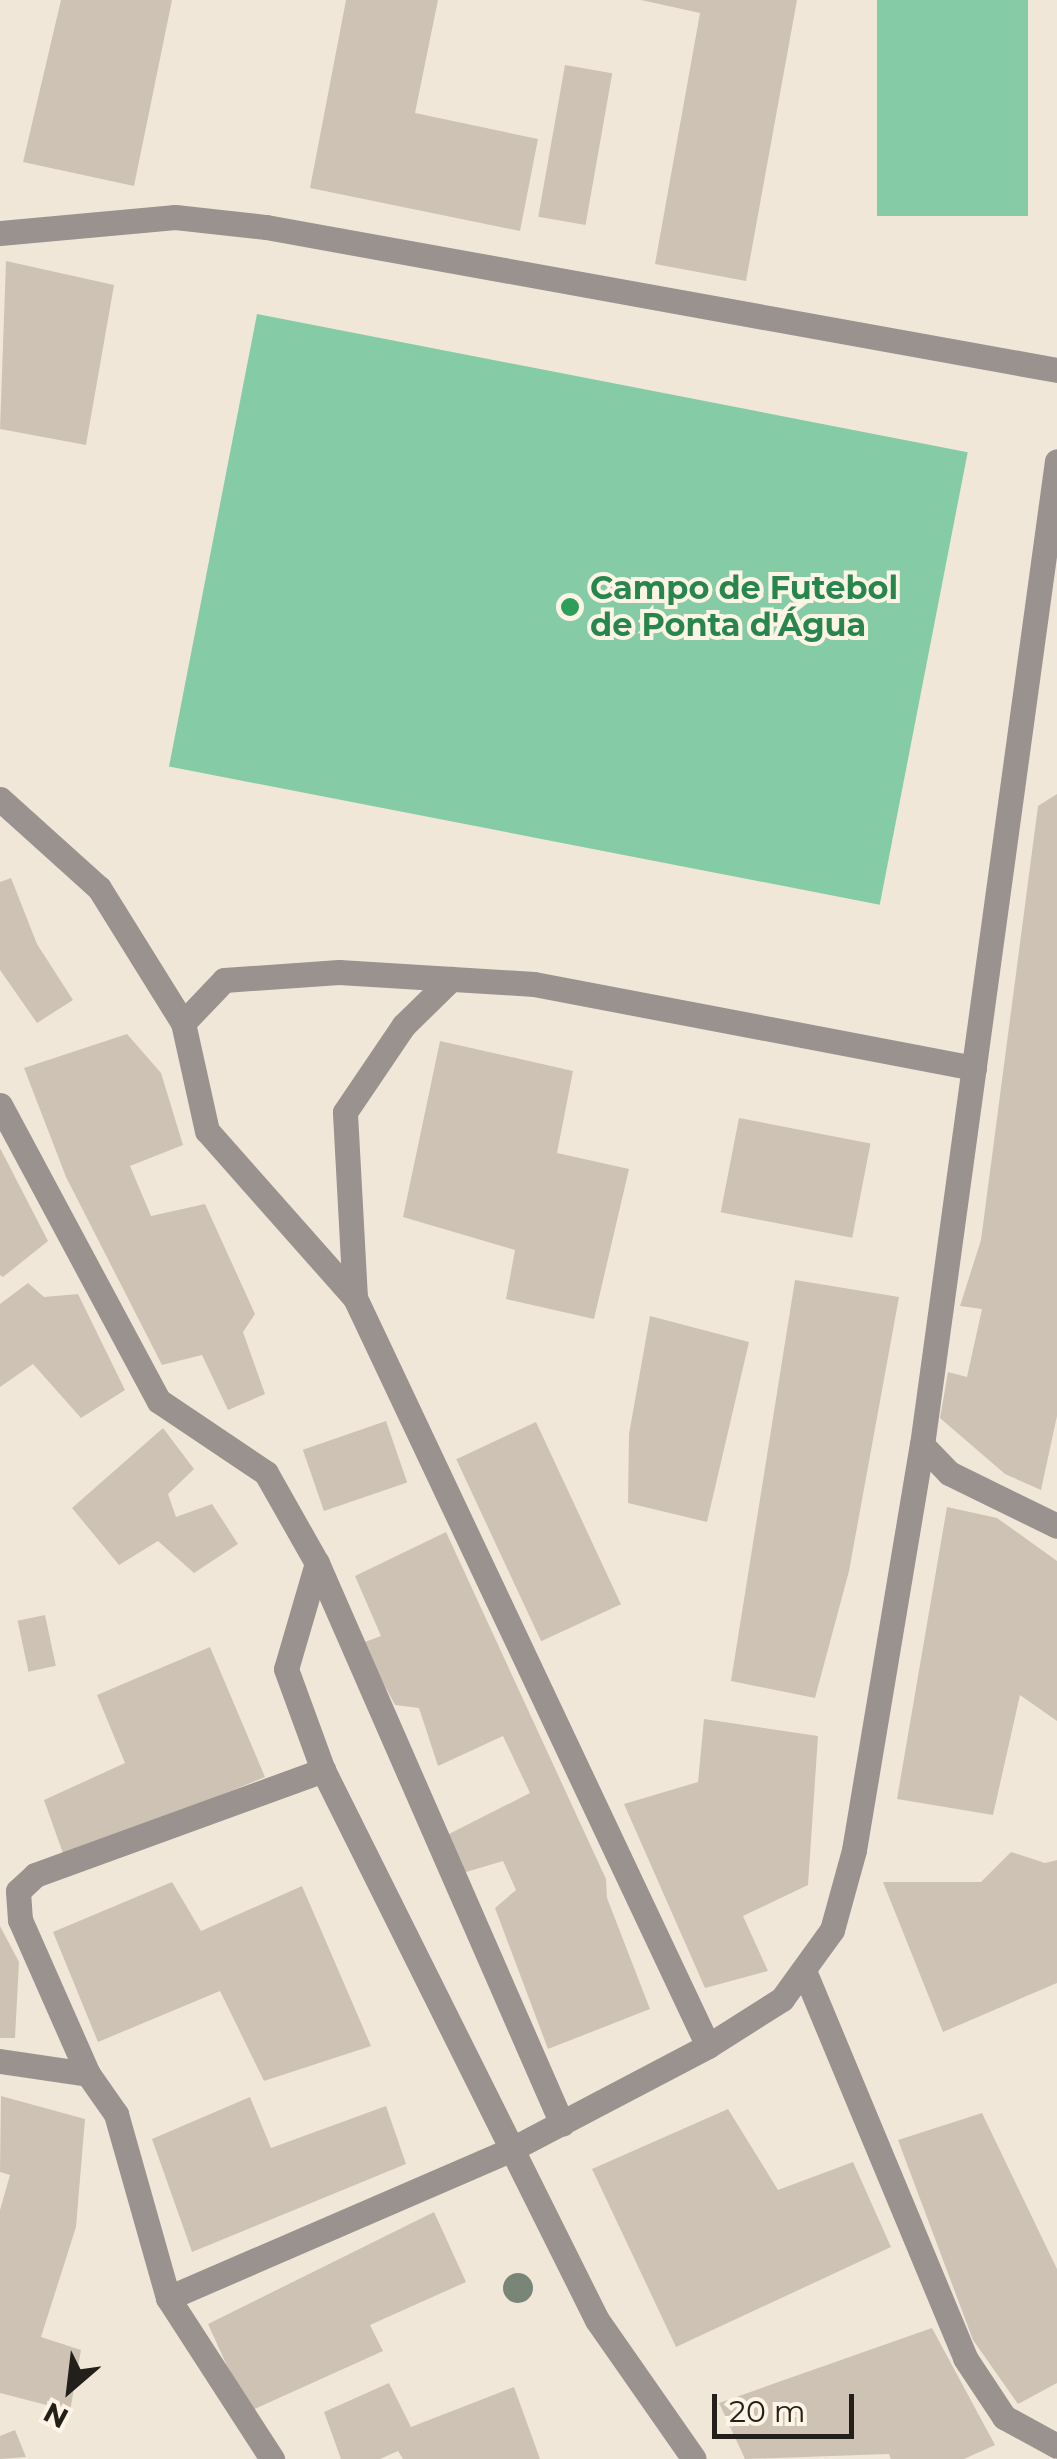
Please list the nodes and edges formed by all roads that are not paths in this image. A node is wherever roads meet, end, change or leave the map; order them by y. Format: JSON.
{"nodes":[{"id":1,"x":0,"y":233,"type":"edge"},
{"id":2,"x":1057,"y":370,"type":"edge"},
{"id":3,"x":1057,"y":462,"type":"edge"},
{"id":4,"x":0,"y":799,"type":"edge"},
{"id":5,"x":451,"y":979,"type":"junction"},
{"id":6,"x":183,"y":1023,"type":"junction"},
{"id":7,"x":974,"y":1068,"type":"junction"},
{"id":8,"x":0,"y":1105,"type":"edge"},
{"id":9,"x":356,"y":1298,"type":"junction"},
{"id":10,"x":922,"y":1445,"type":"junction"},
{"id":11,"x":1057,"y":1526,"type":"edge"},
{"id":12,"x":317,"y":1563,"type":"junction"},
{"id":13,"x":323,"y":1770,"type":"junction"},
{"id":14,"x":805,"y":1974,"type":"junction"},
{"id":15,"x":708,"y":2046,"type":"junction"},
{"id":16,"x":0,"y":2061,"type":"edge"},
{"id":17,"x":88,"y":2074,"type":"junction"},
{"id":18,"x":562,"y":2124,"type":"junction"},
{"id":19,"x":510,"y":2150,"type":"junction"},
{"id":20,"x":168,"y":2298,"type":"junction"},
{"id":21,"x":1057,"y":2446,"type":"edge"},
{"id":22,"x":272,"y":2459,"type":"edge"},
{"id":23,"x":694,"y":2459,"type":"edge"}],
"edges":[{"from":1,"to":2,"type":"street"},
{"from":3,"to":7,"type":"street"},
{"from":4,"to":6,"type":"street"},
{"from":5,"to":6,"type":"street"},
{"from":5,"to":7,"type":"street"},
{"from":5,"to":9,"type":"street"},
{"from":6,"to":9,"type":"street"},
{"from":7,"to":10,"type":"street"},
{"from":8,"to":12,"type":"street"},
{"from":9,"to":15,"type":"street"},
{"from":10,"to":11,"type":"street"},
{"from":10,"to":14,"type":"street"},
{"from":12,"to":13,"type":"street"},
{"from":12,"to":18,"type":"street"},
{"from":13,"to":17,"type":"street"},
{"from":13,"to":19,"type":"street"},
{"from":14,"to":15,"type":"street"},
{"from":14,"to":21,"type":"street"},
{"from":15,"to":18,"type":"street"},
{"from":16,"to":17,"type":"street"},
{"from":17,"to":20,"type":"street"},
{"from":18,"to":19,"type":"street"},
{"from":19,"to":20,"type":"street"},
{"from":19,"to":23,"type":"street"},
{"from":20,"to":22,"type":"street"}]}
